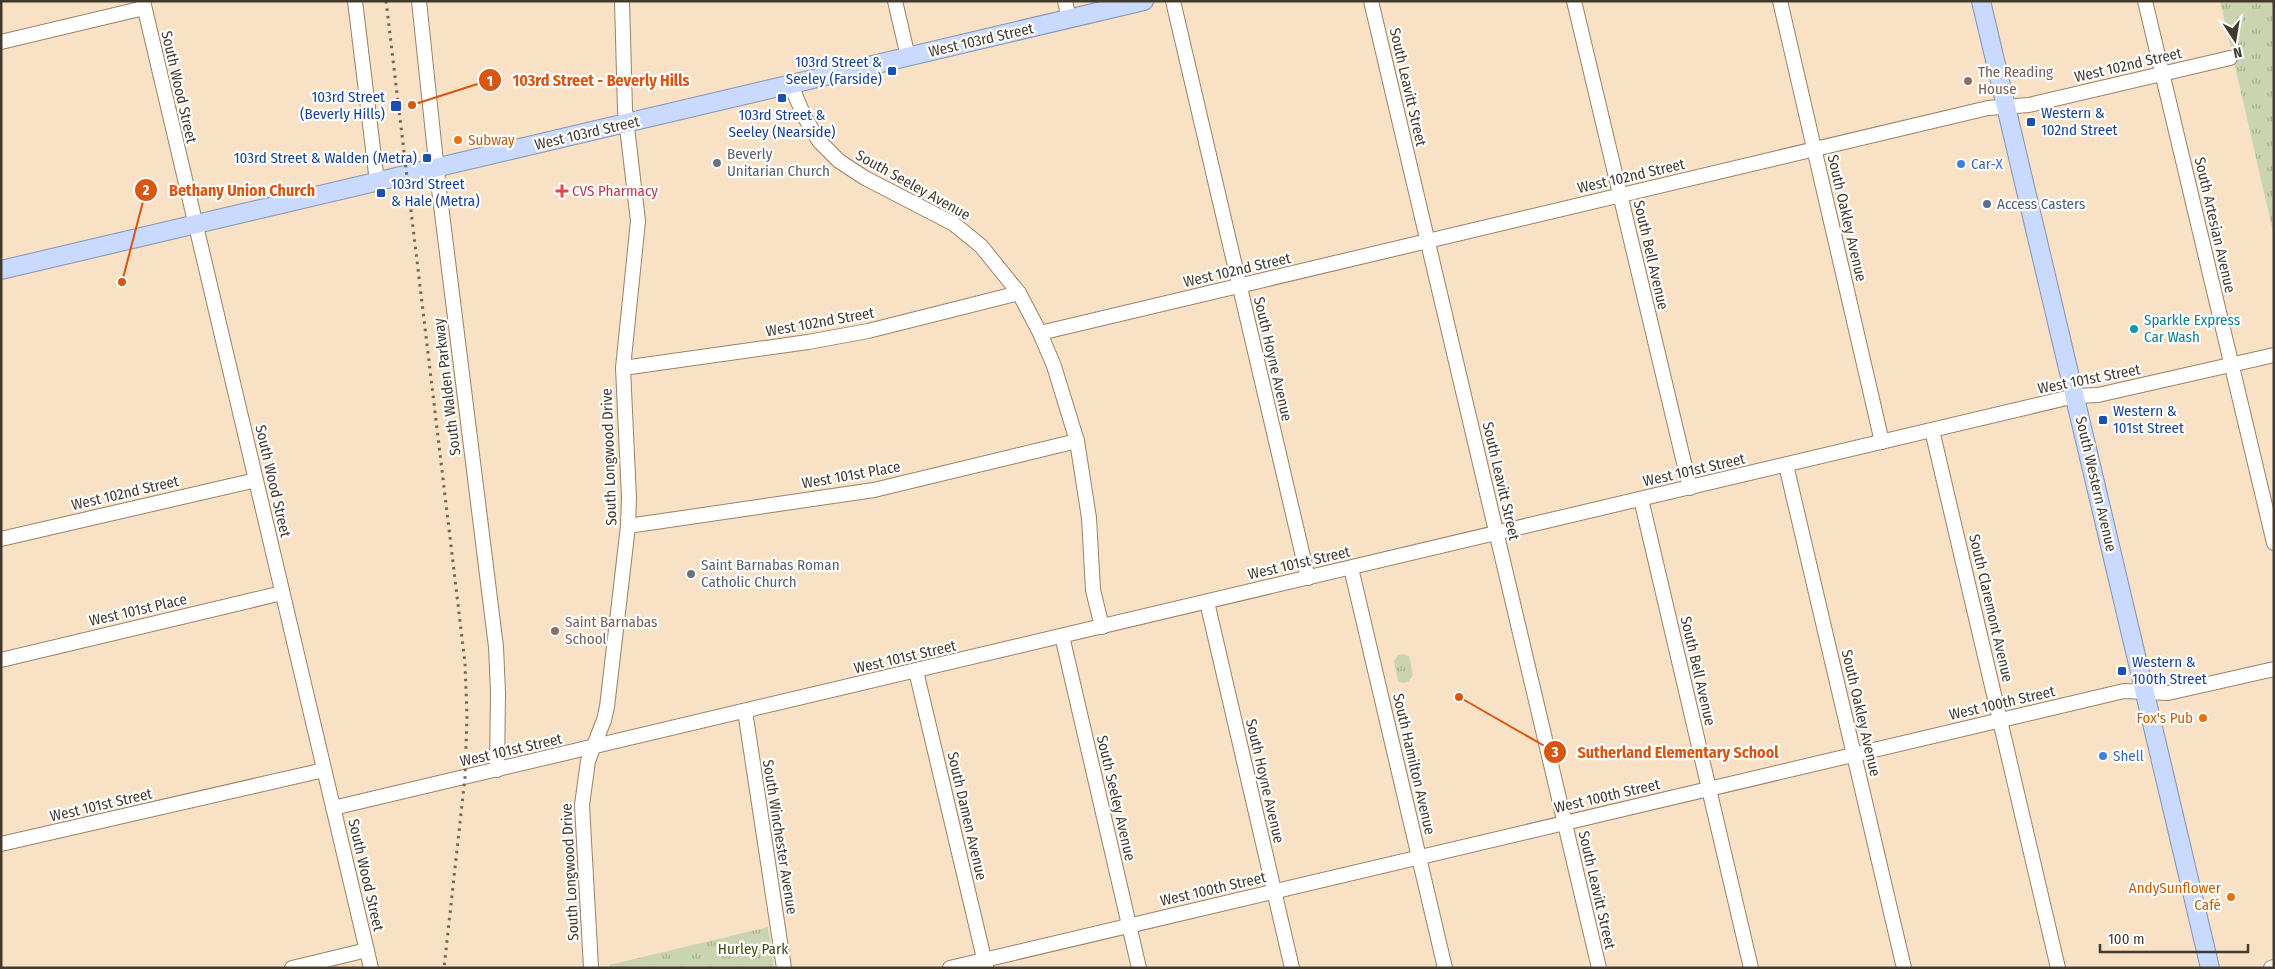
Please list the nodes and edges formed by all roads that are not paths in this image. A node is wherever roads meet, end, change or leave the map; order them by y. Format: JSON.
{"nodes":[{"id":1,"x":355,"y":1,"type":"edge"},
{"id":2,"x":419,"y":1,"type":"edge"},
{"id":3,"x":622,"y":1,"type":"edge"},
{"id":4,"x":895,"y":1,"type":"edge"},
{"id":5,"x":1065,"y":1,"type":"edge"},
{"id":6,"x":1144,"y":1,"type":"edge"},
{"id":7,"x":1172,"y":1,"type":"edge"},
{"id":8,"x":1371,"y":1,"type":"edge"},
{"id":9,"x":1574,"y":1,"type":"edge"},
{"id":10,"x":1780,"y":1,"type":"edge"},
{"id":11,"x":1981,"y":1,"type":"edge"},
{"id":12,"x":2145,"y":1,"type":"edge"},
{"id":13,"x":144,"y":5,"type":"edge"},
{"id":14,"x":1069,"y":19,"type":"junction"},
{"id":15,"x":1,"y":42,"type":"edge"},
{"id":16,"x":908,"y":57,"type":"junction"},
{"id":17,"x":2230,"y":58,"type":"dead end"},
{"id":18,"x":2162,"y":74,"type":"junction"},
{"id":19,"x":791,"y":85,"type":"junction"},
{"id":20,"x":2006,"y":106,"type":"junction"},
{"id":21,"x":626,"y":124,"type":"junction"},
{"id":22,"x":1814,"y":150,"type":"junction"},
{"id":23,"x":437,"y":168,"type":"junction"},
{"id":24,"x":377,"y":182,"type":"junction"},
{"id":25,"x":1620,"y":196,"type":"junction"},
{"id":26,"x":195,"y":225,"type":"junction"},
{"id":27,"x":1428,"y":242,"type":"junction"},
{"id":28,"x":1,"y":270,"type":"edge"},
{"id":29,"x":1239,"y":286,"type":"junction"},
{"id":30,"x":1019,"y":294,"type":"junction"},
{"id":31,"x":1040,"y":333,"type":"junction"},
{"id":32,"x":2274,"y":355,"type":"edge"},
{"id":33,"x":2231,"y":365,"type":"junction"},
{"id":34,"x":623,"y":368,"type":"junction"},
{"id":35,"x":2075,"y":396,"type":"junction"},
{"id":36,"x":1932,"y":430,"type":"junction"},
{"id":37,"x":1077,"y":441,"type":"junction"},
{"id":38,"x":1882,"y":442,"type":"junction"},
{"id":39,"x":1786,"y":465,"type":"junction"},
{"id":40,"x":256,"y":480,"type":"junction"},
{"id":41,"x":1690,"y":488,"type":"junction"},
{"id":42,"x":1641,"y":499,"type":"junction"},
{"id":43,"x":628,"y":526,"type":"junction"},
{"id":44,"x":1496,"y":534,"type":"junction"},
{"id":45,"x":1,"y":539,"type":"edge"},
{"id":46,"x":2274,"y":543,"type":"edge"},
{"id":47,"x":1351,"y":568,"type":"junction"},
{"id":48,"x":1308,"y":578,"type":"junction"},
{"id":49,"x":282,"y":593,"type":"junction"},
{"id":50,"x":1207,"y":602,"type":"junction"},
{"id":51,"x":1102,"y":627,"type":"junction"},
{"id":52,"x":1062,"y":636,"type":"junction"},
{"id":53,"x":1,"y":660,"type":"edge"},
{"id":54,"x":2274,"y":669,"type":"edge"},
{"id":55,"x":916,"y":671,"type":"junction"},
{"id":56,"x":2145,"y":692,"type":"junction"},
{"id":57,"x":745,"y":711,"type":"junction"},
{"id":58,"x":2000,"y":720,"type":"junction"},
{"id":59,"x":594,"y":747,"type":"junction"},
{"id":60,"x":1854,"y":755,"type":"junction"},
{"id":61,"x":324,"y":770,"type":"junction"},
{"id":62,"x":497,"y":770,"type":"junction"},
{"id":63,"x":1709,"y":789,"type":"junction"},
{"id":64,"x":334,"y":808,"type":"junction"},
{"id":65,"x":1564,"y":823,"type":"junction"},
{"id":66,"x":1,"y":844,"type":"edge"},
{"id":67,"x":1419,"y":857,"type":"junction"},
{"id":68,"x":1274,"y":891,"type":"junction"},
{"id":69,"x":1130,"y":925,"type":"junction"},
{"id":70,"x":367,"y":950,"type":"junction"},
{"id":71,"x":985,"y":964,"type":"edge"},
{"id":72,"x":292,"y":968,"type":"edge"},
{"id":73,"x":371,"y":968,"type":"edge"},
{"id":74,"x":592,"y":968,"type":"edge"},
{"id":75,"x":784,"y":968,"type":"edge"},
{"id":76,"x":950,"y":968,"type":"edge"},
{"id":77,"x":1139,"y":968,"type":"edge"},
{"id":78,"x":1292,"y":968,"type":"edge"},
{"id":79,"x":1446,"y":968,"type":"edge"},
{"id":80,"x":1599,"y":968,"type":"edge"},
{"id":81,"x":1751,"y":968,"type":"edge"},
{"id":82,"x":1904,"y":968,"type":"edge"},
{"id":83,"x":2058,"y":968,"type":"edge"},
{"id":84,"x":2210,"y":968,"type":"edge"}],
"edges":[{"from":1,"to":24,"type":"street"},
{"from":2,"to":23,"type":"street","name":"South Walden Parkway"},
{"from":3,"to":21,"type":"street","name":"South Longwood Drive"},
{"from":4,"to":16,"type":"street"},
{"from":5,"to":14,"type":"street"},
{"from":6,"to":14,"type":"main road","name":"West 103rd Street"},
{"from":7,"to":29,"type":"street","name":"South Hoyne Avenue"},
{"from":8,"to":27,"type":"street","name":"South Leavitt Street"},
{"from":9,"to":25,"type":"street","name":"South Bell Avenue"},
{"from":10,"to":22,"type":"street","name":"South Oakley Avenue"},
{"from":11,"to":20,"type":"main road","name":"South Western Avenue"},
{"from":12,"to":18,"type":"street","name":"South Artesian Avenue"},
{"from":13,"to":15,"type":"street"},
{"from":13,"to":26,"type":"street","name":"South Wood Street"},
{"from":14,"to":16,"type":"main road","name":"West 103rd Street"},
{"from":16,"to":19,"type":"main road","name":"West 103rd Street"},
{"from":17,"to":18,"type":"street","name":"West 102nd Street"},
{"from":18,"to":20,"type":"street","name":"West 102nd Street"},
{"from":18,"to":33,"type":"street","name":"South Artesian Avenue"},
{"from":19,"to":21,"type":"main road","name":"West 103rd Street"},
{"from":19,"to":30,"type":"street","name":"South Seeley Avenue"},
{"from":20,"to":22,"type":"street","name":"West 102nd Street"},
{"from":20,"to":35,"type":"main road","name":"South Western Avenue"},
{"from":21,"to":23,"type":"main road","name":"West 103rd Street"},
{"from":21,"to":34,"type":"street","name":"South Longwood Drive"},
{"from":22,"to":25,"type":"street","name":"West 102nd Street"},
{"from":22,"to":38,"type":"street","name":"South Oakley Avenue"},
{"from":23,"to":24,"type":"main road","name":"West 103rd Street"},
{"from":23,"to":62,"type":"street","name":"South Walden Parkway"},
{"from":24,"to":26,"type":"main road","name":"West 103rd Street"},
{"from":25,"to":27,"type":"street","name":"West 102nd Street"},
{"from":25,"to":41,"type":"street","name":"South Bell Avenue"},
{"from":26,"to":28,"type":"main road","name":"West 103rd Street"},
{"from":26,"to":40,"type":"street","name":"South Wood Street"},
{"from":27,"to":29,"type":"street","name":"West 102nd Street"},
{"from":27,"to":44,"type":"street","name":"South Leavitt Street"},
{"from":29,"to":31,"type":"street","name":"West 102nd Street"},
{"from":29,"to":48,"type":"street","name":"South Hoyne Avenue"},
{"from":30,"to":31,"type":"street","name":"South Seeley Avenue"},
{"from":30,"to":34,"type":"street","name":"West 102nd Street"},
{"from":31,"to":37,"type":"street","name":"South Seeley Avenue"},
{"from":32,"to":33,"type":"street","name":"West 101st Street"},
{"from":33,"to":35,"type":"street","name":"West 101st Street"},
{"from":33,"to":46,"type":"street","name":"South Artesian Avenue"},
{"from":34,"to":43,"type":"street","name":"South Longwood Drive"},
{"from":35,"to":36,"type":"street","name":"West 101st Street"},
{"from":35,"to":56,"type":"main road","name":"South Western Avenue"},
{"from":36,"to":38,"type":"street","name":"West 101st Street"},
{"from":36,"to":58,"type":"street","name":"South Claremont Avenue"},
{"from":37,"to":43,"type":"street","name":"West 101st Place"},
{"from":37,"to":51,"type":"street","name":"South Seeley Avenue"},
{"from":38,"to":39,"type":"street","name":"West 101st Street"},
{"from":39,"to":41,"type":"street","name":"West 101st Street"},
{"from":39,"to":60,"type":"street","name":"South Oakley Avenue"},
{"from":40,"to":45,"type":"street","name":"West 102nd Street"},
{"from":40,"to":49,"type":"street","name":"South Wood Street"},
{"from":41,"to":42,"type":"street","name":"West 101st Street"},
{"from":42,"to":44,"type":"street","name":"West 101st Street"},
{"from":42,"to":63,"type":"street","name":"South Bell Avenue"},
{"from":43,"to":59,"type":"street","name":"South Longwood Drive"},
{"from":44,"to":47,"type":"street","name":"West 101st Street"},
{"from":44,"to":65,"type":"street","name":"South Leavitt Street"},
{"from":47,"to":48,"type":"street","name":"West 101st Street"},
{"from":47,"to":67,"type":"street","name":"South Hamilton Avenue"},
{"from":48,"to":50,"type":"street","name":"West 101st Street"},
{"from":49,"to":53,"type":"street","name":"West 101st Place"},
{"from":49,"to":61,"type":"street","name":"South Wood Street"},
{"from":50,"to":51,"type":"street","name":"West 101st Street"},
{"from":50,"to":68,"type":"street","name":"South Hoyne Avenue"},
{"from":51,"to":52,"type":"street","name":"West 101st Street"},
{"from":52,"to":55,"type":"street","name":"West 101st Street"},
{"from":52,"to":69,"type":"street","name":"South Seeley Avenue"},
{"from":54,"to":56,"type":"street","name":"West 100th Street"},
{"from":55,"to":57,"type":"street","name":"West 101st Street"},
{"from":55,"to":71,"type":"street","name":"South Damen Avenue"},
{"from":56,"to":58,"type":"street","name":"West 100th Street"},
{"from":56,"to":84,"type":"main road","name":"South Western Avenue"},
{"from":57,"to":59,"type":"street","name":"West 101st Street"},
{"from":57,"to":75,"type":"street","name":"South Winchester Avenue"},
{"from":58,"to":60,"type":"street","name":"West 100th Street"},
{"from":58,"to":83,"type":"street","name":"South Claremont Avenue"},
{"from":59,"to":62,"type":"street","name":"West 101st Street"},
{"from":59,"to":74,"type":"street","name":"South Longwood Drive"},
{"from":60,"to":63,"type":"street","name":"West 100th Street"},
{"from":60,"to":82,"type":"street","name":"South Oakley Avenue"},
{"from":61,"to":64,"type":"street","name":"South Wood Street"},
{"from":61,"to":66,"type":"street","name":"West 101st Street"},
{"from":62,"to":64,"type":"street","name":"West 101st Street"},
{"from":63,"to":65,"type":"street","name":"West 100th Street"},
{"from":63,"to":81,"type":"street","name":"South Bell Avenue"},
{"from":64,"to":70,"type":"street","name":"South Wood Street"},
{"from":65,"to":67,"type":"street","name":"West 100th Street"},
{"from":65,"to":80,"type":"street","name":"South Leavitt Street"},
{"from":67,"to":68,"type":"street","name":"West 100th Street"},
{"from":67,"to":79,"type":"street","name":"South Hamilton Avenue"},
{"from":68,"to":69,"type":"street","name":"West 100th Street"},
{"from":68,"to":78,"type":"street","name":"South Hoyne Avenue"},
{"from":69,"to":71,"type":"street","name":"West 100th Street"},
{"from":69,"to":77,"type":"street","name":"South Seeley Avenue"},
{"from":70,"to":72,"type":"street"},
{"from":70,"to":73,"type":"street","name":"South Wood Street"},
{"from":71,"to":76,"type":"street","name":"West 100th Street"}]}
